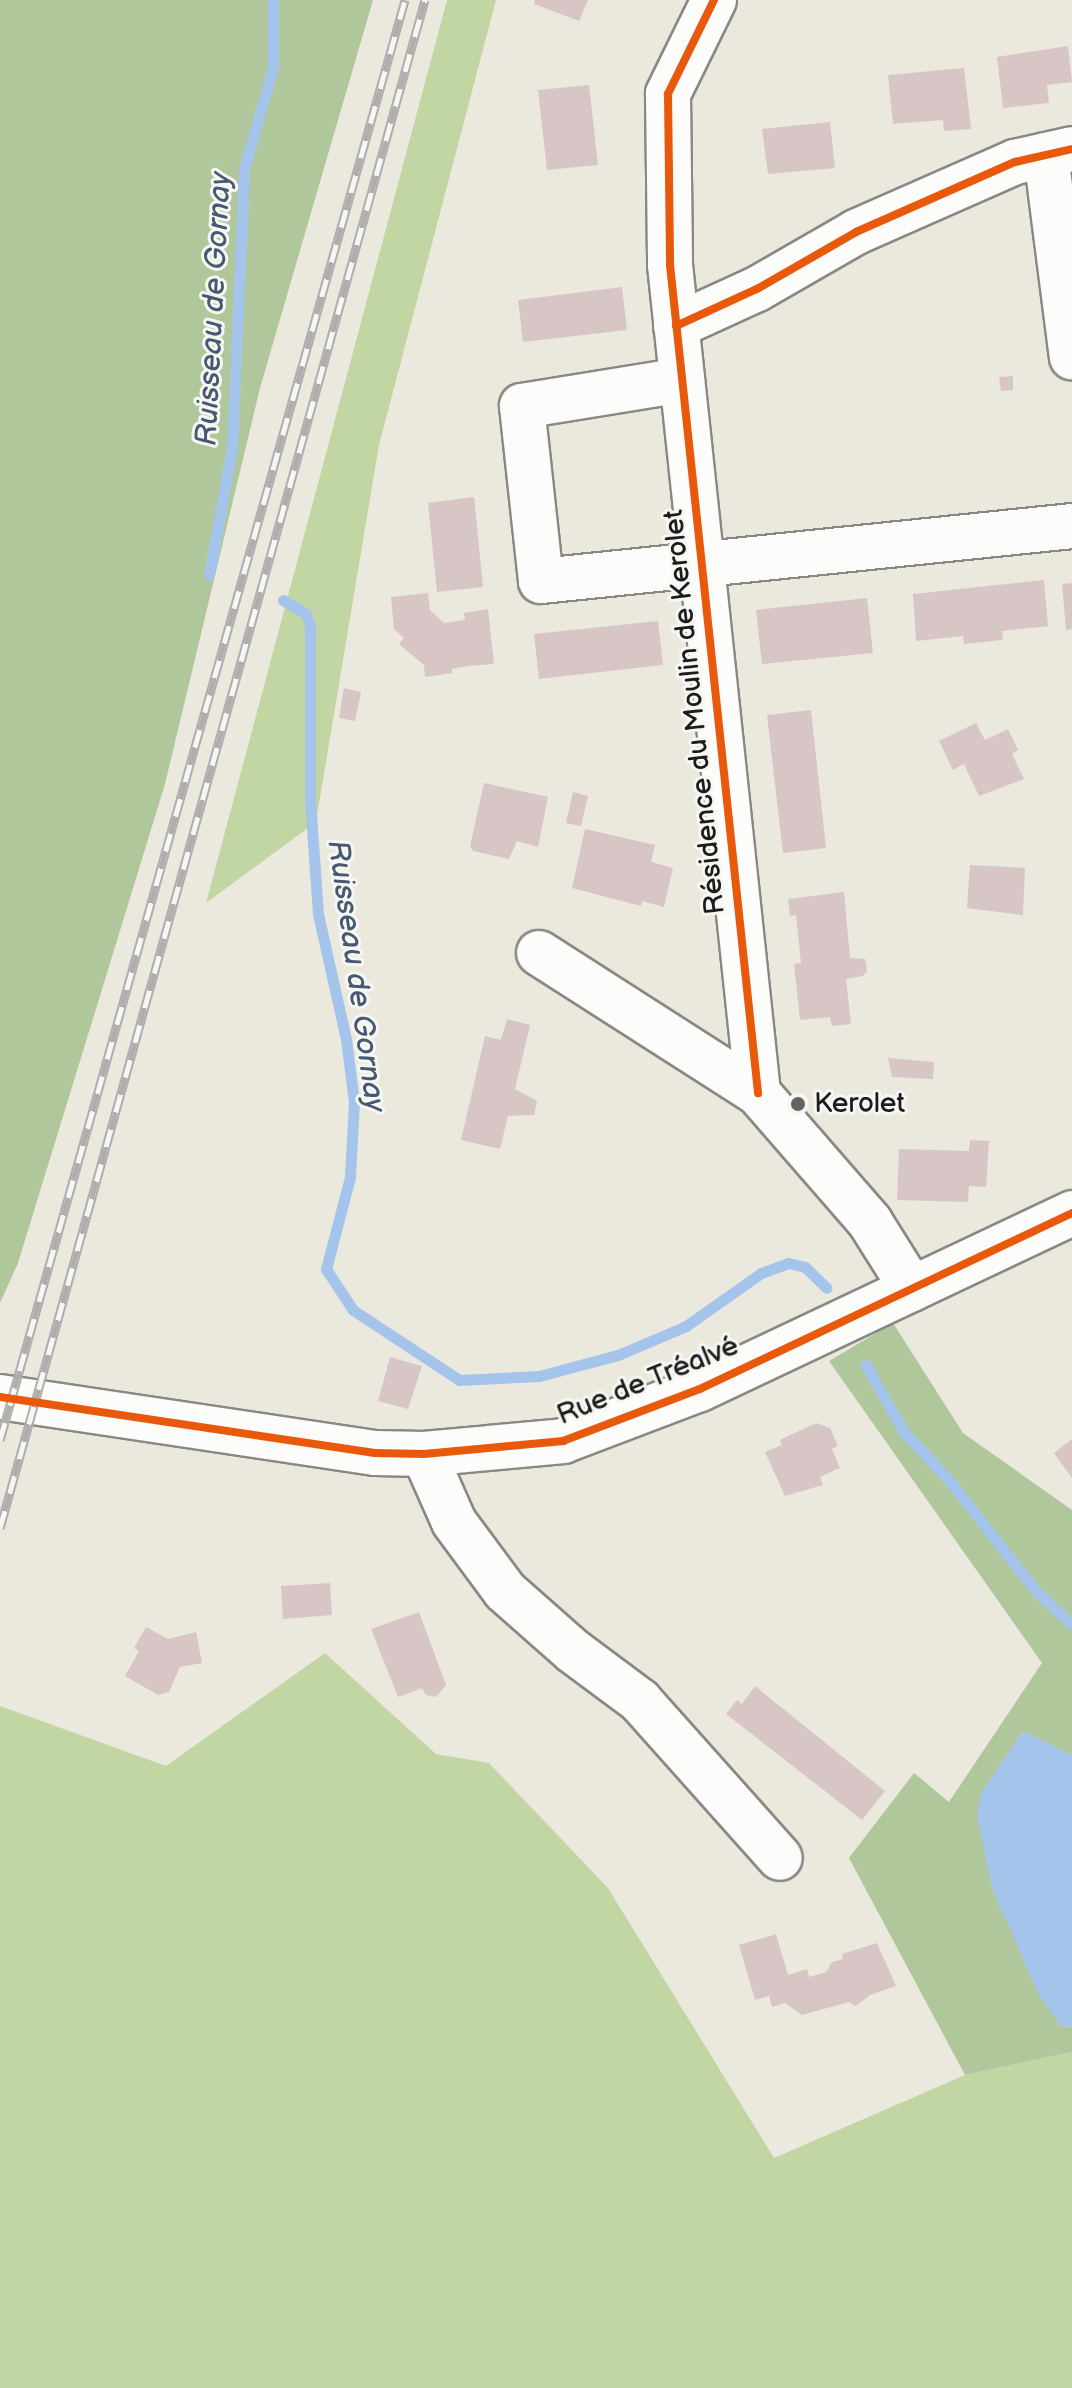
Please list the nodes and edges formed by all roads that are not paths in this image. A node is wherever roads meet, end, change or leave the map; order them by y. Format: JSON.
{"nodes":[{"id":1,"x":714,"y":0,"type":"edge"},
{"id":2,"x":1059,"y":152,"type":"edge"},
{"id":3,"x":676,"y":326,"type":"junction"},
{"id":4,"x":1072,"y":357,"type":"edge"},
{"id":5,"x":682,"y":380,"type":"junction"},
{"id":6,"x":1072,"y":526,"type":"edge"},
{"id":7,"x":701,"y":565,"type":"junction"},
{"id":8,"x":539,"y":953,"type":"dead end"},
{"id":9,"x":758,"y":1093,"type":"junction"},
{"id":10,"x":1072,"y":1213,"type":"edge"},
{"id":11,"x":912,"y":1289,"type":"junction"},
{"id":12,"x":0,"y":1397,"type":"edge"},
{"id":13,"x":424,"y":1454,"type":"junction"},
{"id":14,"x":780,"y":1858,"type":"dead end"}],
"edges":[{"from":1,"to":3,"type":"street","name":"Résidence du Moulin de Kerolet"},
{"from":2,"to":3,"type":"street"},
{"from":2,"to":4,"type":"street"},
{"from":3,"to":5,"type":"street","name":"Résidence du Moulin de Kerolet"},
{"from":5,"to":7,"type":"street","name":"Résidence du Moulin de Kerolet"},
{"from":5,"to":7,"type":"street","name":"Résidence du Moulin de Kerolet"},
{"from":6,"to":7,"type":"street","name":"Résidence du Moulin de Kerolet"},
{"from":7,"to":9,"type":"street","name":"Résidence du Moulin de Kerolet"},
{"from":8,"to":9,"type":"street"},
{"from":9,"to":11,"type":"street"},
{"from":10,"to":11,"type":"street","name":"Rue de Tréalvé"},
{"from":11,"to":13,"type":"street","name":"Rue de Tréalvé"},
{"from":12,"to":13,"type":"street","name":"Rue de Tréalvé"},
{"from":13,"to":14,"type":"street"}]}
